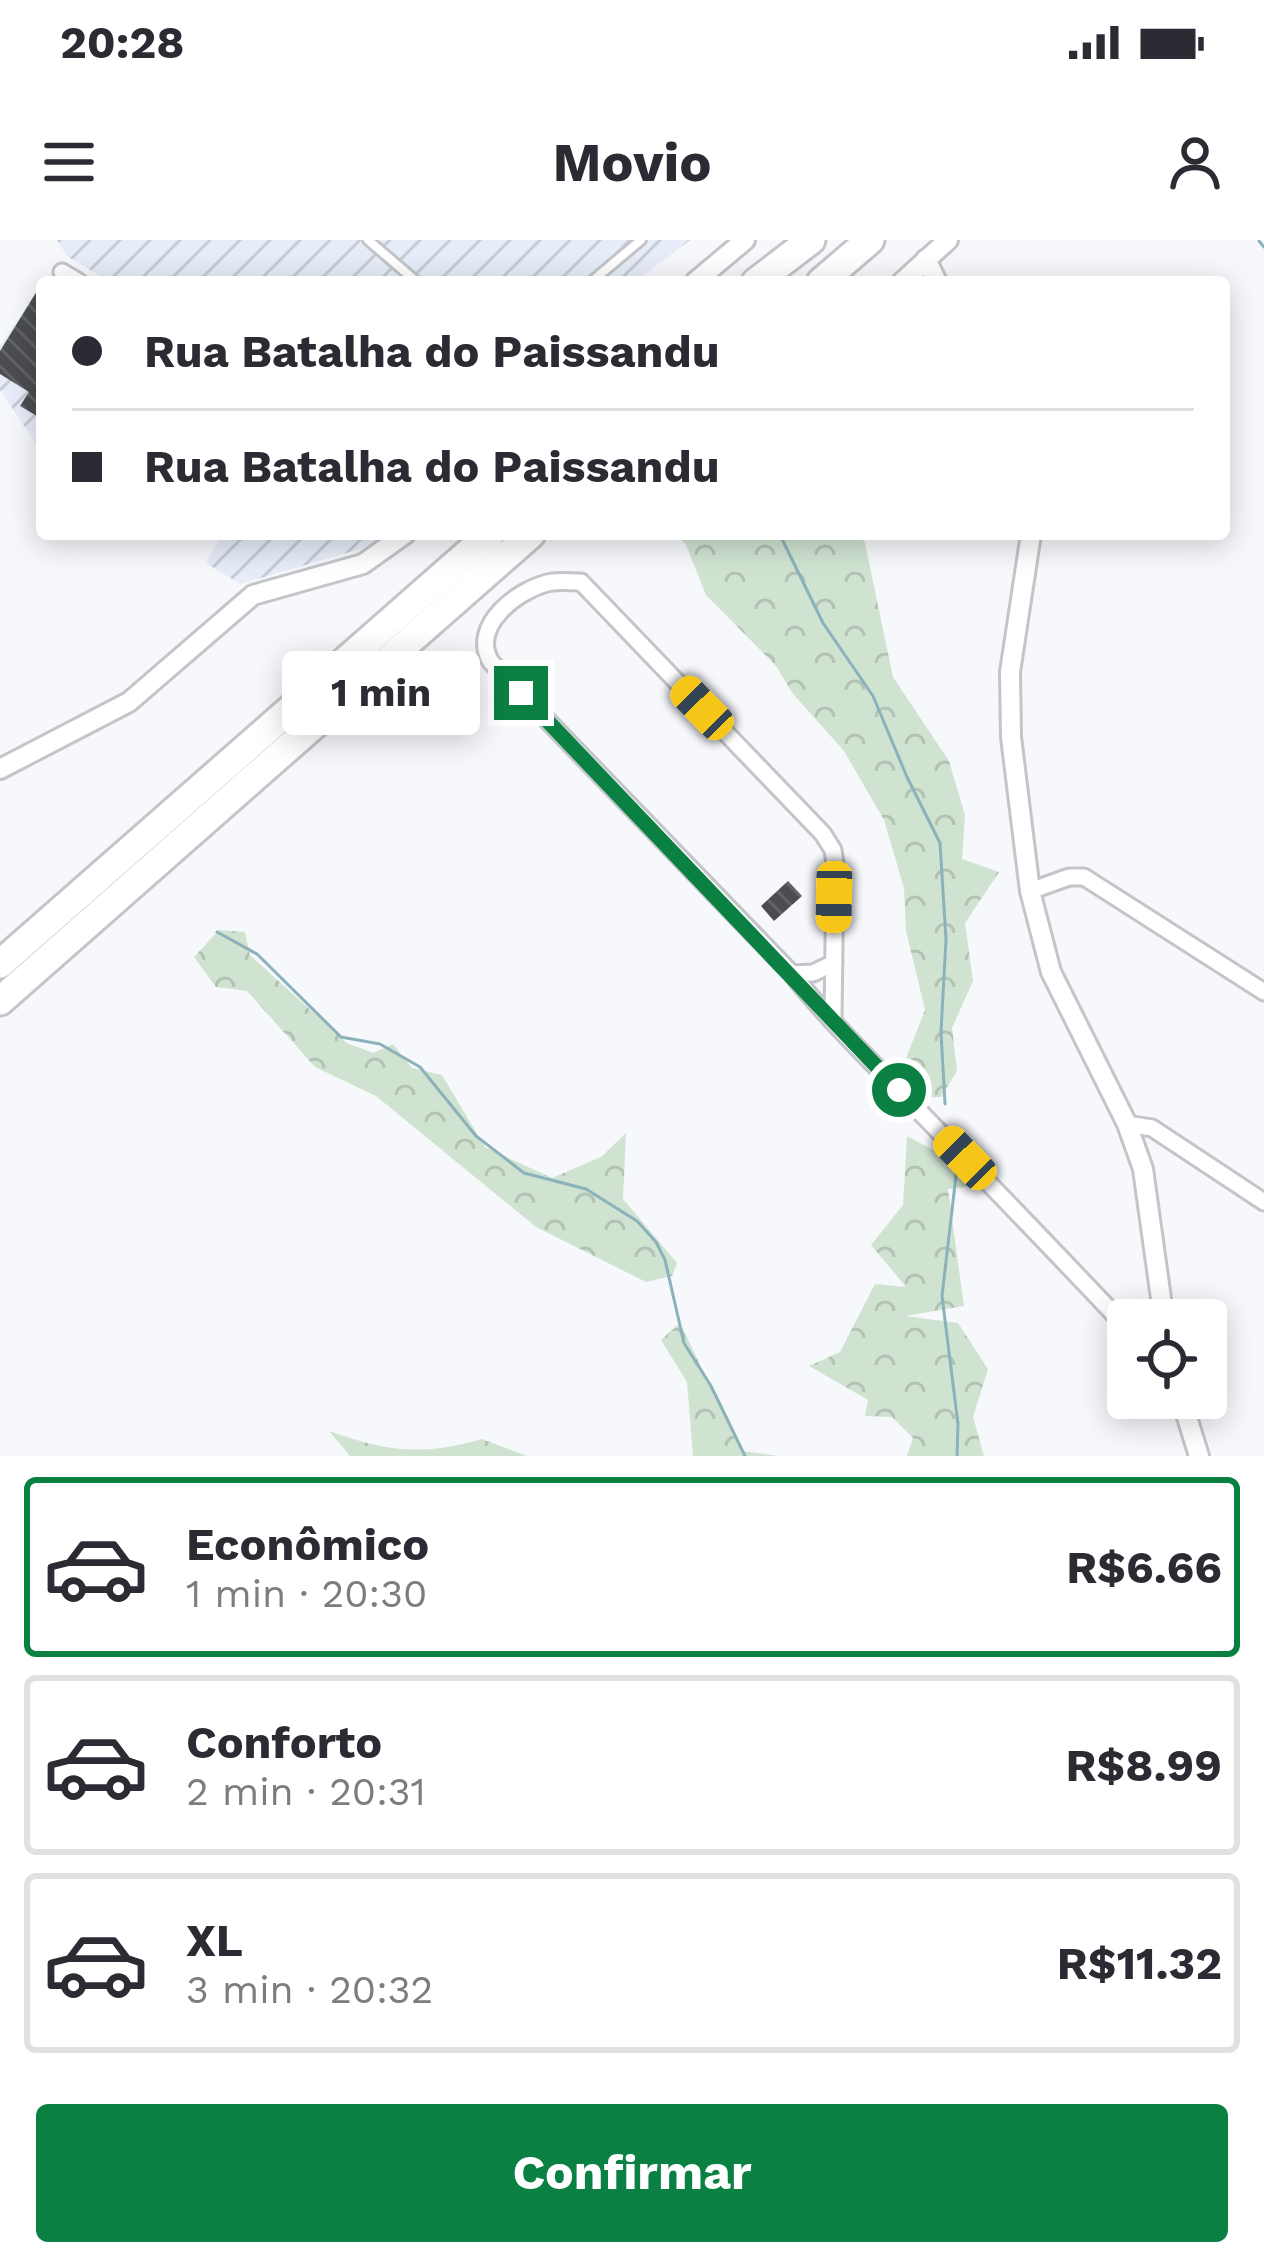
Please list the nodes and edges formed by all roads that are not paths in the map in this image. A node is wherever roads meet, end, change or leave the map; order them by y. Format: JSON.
{"nodes":[{"id":1,"x":368,"y":240,"type":"edge"},
{"id":2,"x":641,"y":240,"type":"edge"},
{"id":3,"x":746,"y":240,"type":"edge"},
{"id":4,"x":811,"y":240,"type":"edge"},
{"id":5,"x":830,"y":240,"type":"edge"},
{"id":6,"x":870,"y":240,"type":"edge"},
{"id":7,"x":948,"y":240,"type":"edge"},
{"id":8,"x":926,"y":259,"type":"junction"},
{"id":9,"x":62,"y":272,"type":"dead end"},
{"id":10,"x":69,"y":276,"type":"edge"},
{"id":11,"x":410,"y":276,"type":"edge"},
{"id":12,"x":597,"y":276,"type":"edge"},
{"id":13,"x":701,"y":276,"type":"edge"},
{"id":14,"x":764,"y":276,"type":"edge"},
{"id":15,"x":790,"y":276,"type":"edge"},
{"id":16,"x":830,"y":276,"type":"edge"},
{"id":17,"x":908,"y":276,"type":"edge"},
{"id":18,"x":935,"y":276,"type":"edge"},
{"id":19,"x":461,"y":540,"type":"edge"},
{"id":20,"x":483,"y":540,"type":"edge"},
{"id":21,"x":525,"y":540,"type":"edge"},
{"id":22,"x":1029,"y":540,"type":"edge"},
{"id":23,"x":384,"y":543,"type":"edge"},
{"id":24,"x":272,"y":726,"type":"junction"},
{"id":25,"x":0,"y":770,"type":"edge"},
{"id":26,"x":1030,"y":891,"type":"junction"},
{"id":27,"x":833,"y":963,"type":"junction"},
{"id":28,"x":0,"y":964,"type":"edge"},
{"id":29,"x":792,"y":974,"type":"junction"},
{"id":30,"x":1264,"y":992,"type":"edge"},
{"id":31,"x":0,"y":1001,"type":"edge"},
{"id":32,"x":833,"y":1021,"type":"junction"},
{"id":33,"x":1126,"y":1124,"type":"junction"},
{"id":34,"x":1263,"y":1200,"type":"edge"},
{"id":35,"x":1162,"y":1299,"type":"edge"},
{"id":36,"x":1107,"y":1306,"type":"edge"},
{"id":37,"x":1188,"y":1419,"type":"edge"},
{"id":38,"x":1199,"y":1456,"type":"edge"}],
"edges":[{"from":1,"to":11,"type":"lane"},
{"from":2,"to":12,"type":"lane"},
{"from":3,"to":13,"type":"street"},
{"from":4,"to":14,"type":"highway"},
{"from":5,"to":15,"type":"highway"},
{"from":6,"to":16,"type":"highway"},
{"from":7,"to":8,"type":"street"},
{"from":8,"to":17,"type":"street"},
{"from":8,"to":18,"type":"street"},
{"from":9,"to":10,"type":"street"},
{"from":19,"to":24,"type":"highway"},
{"from":20,"to":24,"type":"highway"},
{"from":21,"to":31,"type":"highway"},
{"from":22,"to":26,"type":"street"},
{"from":23,"to":25,"type":"street"},
{"from":24,"to":28,"type":"highway"},
{"from":26,"to":30,"type":"street"},
{"from":26,"to":33,"type":"street"},
{"from":27,"to":29,"type":"street"},
{"from":27,"to":29,"type":"street"},
{"from":27,"to":32,"type":"street"},
{"from":29,"to":32,"type":"street"},
{"from":32,"to":36,"type":"street"},
{"from":33,"to":34,"type":"street"},
{"from":33,"to":35,"type":"street"},
{"from":37,"to":38,"type":"street"}]}
